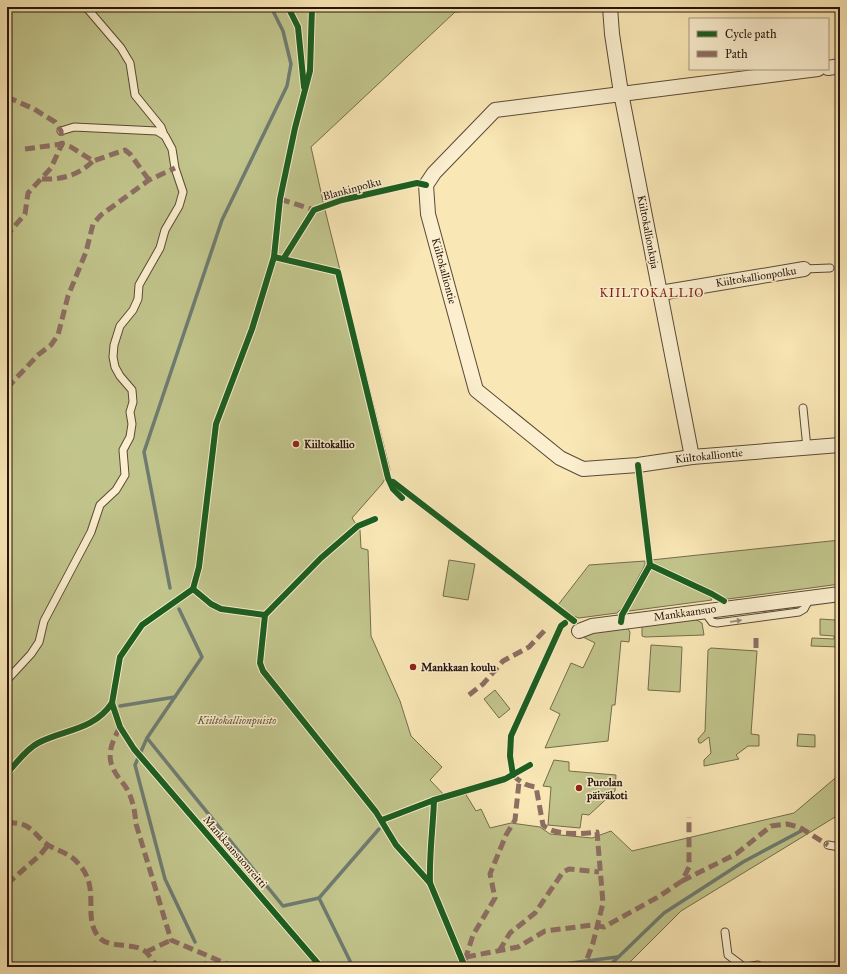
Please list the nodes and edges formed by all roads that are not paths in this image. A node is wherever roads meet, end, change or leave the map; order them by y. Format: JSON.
{"nodes":[{"id":1,"x":86,"y":7,"type":"edge"},
{"id":2,"x":610,"y":7,"type":"edge"},
{"id":3,"x":840,"y":66,"type":"edge"},
{"id":4,"x":829,"y":68,"type":"edge"},
{"id":5,"x":810,"y":70,"type":"edge"},
{"id":6,"x":621,"y":93,"type":"junction"},
{"id":7,"x":61,"y":131,"type":"dead end"},
{"id":8,"x":165,"y":136,"type":"junction"},
{"id":9,"x":830,"y":268,"type":"dead end"},
{"id":10,"x":804,"y":269,"type":"joint"},
{"id":11,"x":660,"y":293,"type":"junction"},
{"id":12,"x":803,"y":408,"type":"dead end"},
{"id":13,"x":840,"y":445,"type":"edge"},
{"id":14,"x":807,"y":448,"type":"junction"},
{"id":15,"x":692,"y":457,"type":"junction"},
{"id":16,"x":840,"y":594,"type":"edge"},
{"id":17,"x":579,"y":631,"type":"dead end"},
{"id":18,"x":7,"y":680,"type":"edge"},
{"id":19,"x":828,"y":845,"type":"dead end"},
{"id":20,"x":840,"y":847,"type":"edge"},
{"id":21,"x":725,"y":932,"type":"dead end"},
{"id":22,"x":745,"y":967,"type":"edge"},
{"id":23,"x":759,"y":967,"type":"edge"}],
"edges":[{"from":1,"to":8,"type":"lane"},
{"from":2,"to":6,"type":"street","name":"Kiiltokallionkuja"},
{"from":3,"to":4,"type":"street"},
{"from":5,"to":6,"type":"street","name":"Kiiltokalliontie"},
{"from":6,"to":11,"type":"street","name":"Kiiltokallionkuja"},
{"from":6,"to":15,"type":"street","name":"Kiiltokalliontie"},
{"from":7,"to":8,"type":"lane"},
{"from":8,"to":18,"type":"lane"},
{"from":9,"to":10,"type":"lane"},
{"from":10,"to":11,"type":"street","name":"Kiiltokallionpolku"},
{"from":11,"to":15,"type":"street","name":"Kiiltokallionkuja"},
{"from":12,"to":14,"type":"lane"},
{"from":13,"to":14,"type":"street","name":"Kiiltokalliontie"},
{"from":14,"to":15,"type":"street","name":"Kiiltokalliontie"},
{"from":16,"to":17,"type":"street","name":"Mankkaansuo"},
{"from":19,"to":20,"type":"lane"},
{"from":21,"to":22,"type":"lane"},
{"from":22,"to":23,"type":"lane"}]}
